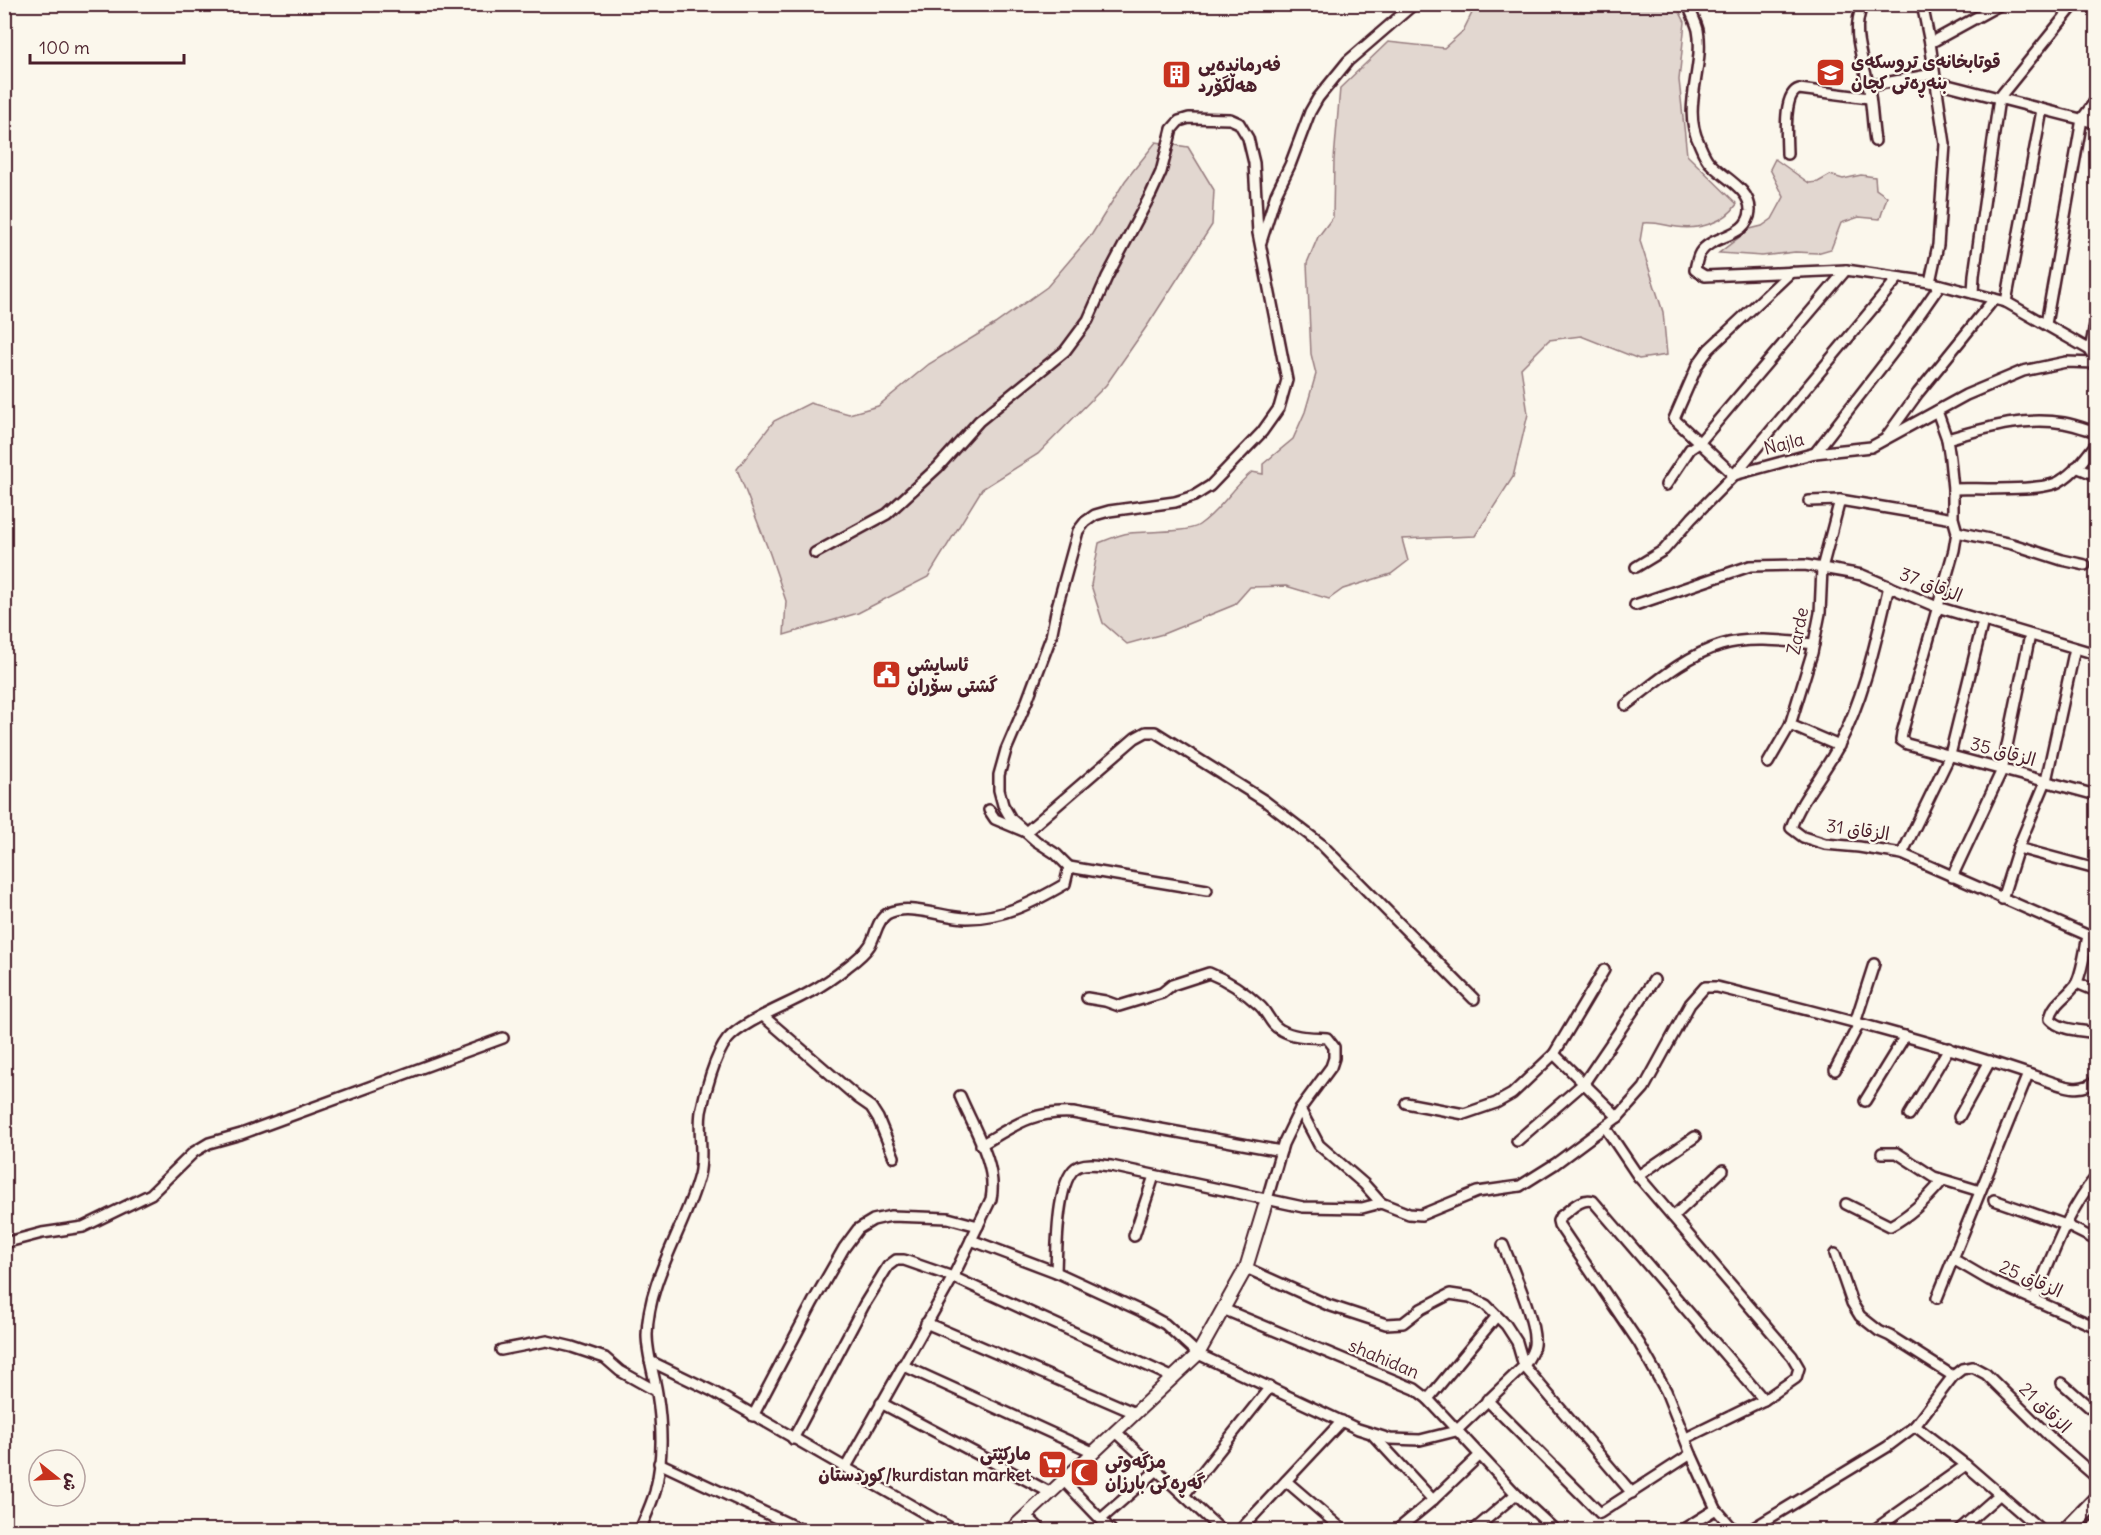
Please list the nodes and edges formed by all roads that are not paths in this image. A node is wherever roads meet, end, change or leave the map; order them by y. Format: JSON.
{"nodes":[{"id":1,"x":1414,"y":4,"type":"edge"},
{"id":2,"x":1688,"y":4,"type":"edge"},
{"id":3,"x":1863,"y":4,"type":"edge"},
{"id":4,"x":1922,"y":4,"type":"edge"},
{"id":5,"x":2001,"y":4,"type":"edge"},
{"id":6,"x":2073,"y":5,"type":"edge"},
{"id":7,"x":1930,"y":43,"type":"junction"},
{"id":8,"x":1935,"y":78,"type":"junction"},
{"id":9,"x":1869,"y":86,"type":"junction"},
{"id":10,"x":1869,"y":98,"type":"junction"},
{"id":11,"x":1999,"y":98,"type":"junction"},
{"id":12,"x":2097,"y":100,"type":"edge"},
{"id":13,"x":2042,"y":110,"type":"junction"},
{"id":14,"x":2082,"y":119,"type":"junction"},
{"id":15,"x":2097,"y":123,"type":"edge"},
{"id":16,"x":1875,"y":141,"type":"dead end"},
{"id":17,"x":1787,"y":154,"type":"dead end"},
{"id":18,"x":1260,"y":245,"type":"junction"},
{"id":19,"x":1846,"y":270,"type":"junction"},
{"id":20,"x":1791,"y":272,"type":"junction"},
{"id":21,"x":1898,"y":278,"type":"junction"},
{"id":22,"x":1930,"y":282,"type":"junction"},
{"id":23,"x":1940,"y":285,"type":"junction"},
{"id":24,"x":1973,"y":293,"type":"junction"},
{"id":25,"x":1994,"y":299,"type":"junction"},
{"id":26,"x":2006,"y":302,"type":"junction"},
{"id":27,"x":2097,"y":318,"type":"edge"},
{"id":28,"x":2046,"y":324,"type":"junction"},
{"id":29,"x":2090,"y":350,"type":"junction"},
{"id":30,"x":2096,"y":362,"type":"edge"},
{"id":31,"x":1937,"y":411,"type":"junction"},
{"id":32,"x":2097,"y":432,"type":"edge"},
{"id":33,"x":1947,"y":439,"type":"junction"},
{"id":34,"x":1884,"y":440,"type":"junction"},
{"id":35,"x":1699,"y":442,"type":"junction"},
{"id":36,"x":2097,"y":444,"type":"edge"},
{"id":37,"x":1815,"y":453,"type":"junction"},
{"id":38,"x":2076,"y":467,"type":"junction"},
{"id":39,"x":1734,"y":475,"type":"junction"},
{"id":40,"x":2097,"y":475,"type":"edge"},
{"id":41,"x":1666,"y":485,"type":"dead end"},
{"id":42,"x":1953,"y":489,"type":"junction"},
{"id":43,"x":1840,"y":500,"type":"junction"},
{"id":44,"x":1809,"y":501,"type":"dead end"},
{"id":45,"x":1953,"y":519,"type":"junction"},
{"id":46,"x":1957,"y":532,"type":"junction"},
{"id":47,"x":815,"y":553,"type":"dead end"},
{"id":48,"x":2085,"y":565,"type":"dead end"},
{"id":49,"x":1636,"y":567,"type":"dead end"},
{"id":50,"x":1822,"y":568,"type":"junction"},
{"id":51,"x":1889,"y":586,"type":"junction"},
{"id":52,"x":1635,"y":605,"type":"dead end"},
{"id":53,"x":1937,"y":607,"type":"junction"},
{"id":54,"x":1983,"y":621,"type":"junction"},
{"id":55,"x":2030,"y":635,"type":"junction"},
{"id":56,"x":1814,"y":644,"type":"junction"},
{"id":57,"x":2075,"y":648,"type":"junction"},
{"id":58,"x":2097,"y":654,"type":"edge"},
{"id":59,"x":1626,"y":705,"type":"dead end"},
{"id":60,"x":1790,"y":725,"type":"junction"},
{"id":61,"x":1839,"y":746,"type":"junction"},
{"id":62,"x":1950,"y":755,"type":"junction"},
{"id":63,"x":1768,"y":763,"type":"dead end"},
{"id":64,"x":2002,"y":770,"type":"junction"},
{"id":65,"x":2046,"y":781,"type":"junction"},
{"id":66,"x":2097,"y":795,"type":"edge"},
{"id":67,"x":989,"y":810,"type":"dead end"},
{"id":68,"x":1026,"y":832,"type":"junction"},
{"id":69,"x":2018,"y":848,"type":"junction"},
{"id":70,"x":1902,"y":854,"type":"junction"},
{"id":71,"x":1069,"y":867,"type":"junction"},
{"id":72,"x":2097,"y":868,"type":"edge"},
{"id":73,"x":1952,"y":877,"type":"junction"},
{"id":74,"x":1208,"y":890,"type":"dead end"},
{"id":75,"x":2002,"y":899,"type":"junction"},
{"id":76,"x":2092,"y":937,"type":"edge"},
{"id":77,"x":1874,"y":964,"type":"dead end"},
{"id":78,"x":1604,"y":970,"type":"dead end"},
{"id":79,"x":1653,"y":980,"type":"dead end"},
{"id":80,"x":2077,"y":983,"type":"junction"},
{"id":81,"x":2097,"y":990,"type":"edge"},
{"id":82,"x":1086,"y":998,"type":"dead end"},
{"id":83,"x":1474,"y":999,"type":"dead end"},
{"id":84,"x":763,"y":1016,"type":"junction"},
{"id":85,"x":1857,"y":1024,"type":"junction"},
{"id":86,"x":2097,"y":1033,"type":"edge"},
{"id":87,"x":1905,"y":1036,"type":"junction"},
{"id":88,"x":503,"y":1038,"type":"dead end"},
{"id":89,"x":1949,"y":1048,"type":"junction"},
{"id":90,"x":1554,"y":1054,"type":"junction"},
{"id":91,"x":1990,"y":1061,"type":"junction"},
{"id":92,"x":1835,"y":1070,"type":"dead end"},
{"id":93,"x":2028,"y":1074,"type":"junction"},
{"id":94,"x":2097,"y":1080,"type":"edge"},
{"id":95,"x":1584,"y":1083,"type":"junction"},
{"id":96,"x":960,"y":1096,"type":"dead end"},
{"id":97,"x":1865,"y":1101,"type":"dead end"},
{"id":98,"x":1406,"y":1103,"type":"dead end"},
{"id":99,"x":1300,"y":1109,"type":"junction"},
{"id":100,"x":1909,"y":1115,"type":"dead end"},
{"id":101,"x":1618,"y":1117,"type":"junction"},
{"id":102,"x":1959,"y":1118,"type":"dead end"},
{"id":103,"x":1605,"y":1127,"type":"junction"},
{"id":104,"x":1695,"y":1137,"type":"dead end"},
{"id":105,"x":1517,"y":1142,"type":"dead end"},
{"id":106,"x":981,"y":1145,"type":"junction"},
{"id":107,"x":1281,"y":1151,"type":"junction"},
{"id":108,"x":1882,"y":1153,"type":"dead end"},
{"id":109,"x":894,"y":1157,"type":"dead end"},
{"id":110,"x":1723,"y":1170,"type":"dead end"},
{"id":111,"x":1154,"y":1176,"type":"junction"},
{"id":112,"x":1638,"y":1176,"type":"junction"},
{"id":113,"x":1942,"y":1181,"type":"junction"},
{"id":114,"x":2095,"y":1182,"type":"edge"},
{"id":115,"x":1980,"y":1191,"type":"junction"},
{"id":116,"x":1267,"y":1199,"type":"junction"},
{"id":117,"x":1994,"y":1200,"type":"dead end"},
{"id":118,"x":1381,"y":1203,"type":"junction"},
{"id":119,"x":1846,"y":1204,"type":"dead end"},
{"id":120,"x":1673,"y":1217,"type":"junction"},
{"id":121,"x":978,"y":1226,"type":"junction"},
{"id":122,"x":2066,"y":1226,"type":"junction"},
{"id":123,"x":1134,"y":1236,"type":"dead end"},
{"id":124,"x":971,"y":1240,"type":"junction"},
{"id":125,"x":2097,"y":1240,"type":"edge"},
{"id":126,"x":4,"y":1243,"type":"edge"},
{"id":127,"x":1503,"y":1245,"type":"dead end"},
{"id":128,"x":1835,"y":1254,"type":"dead end"},
{"id":129,"x":1953,"y":1259,"type":"junction"},
{"id":130,"x":1246,"y":1268,"type":"junction"},
{"id":131,"x":1056,"y":1272,"type":"junction"},
{"id":132,"x":953,"y":1277,"type":"junction"},
{"id":133,"x":1937,"y":1298,"type":"dead end"},
{"id":134,"x":2034,"y":1299,"type":"junction"},
{"id":135,"x":1223,"y":1309,"type":"junction"},
{"id":136,"x":1496,"y":1317,"type":"junction"},
{"id":137,"x":926,"y":1323,"type":"junction"},
{"id":138,"x":2097,"y":1327,"type":"edge"},
{"id":139,"x":501,"y":1350,"type":"dead end"},
{"id":140,"x":1198,"y":1354,"type":"junction"},
{"id":141,"x":650,"y":1360,"type":"junction"},
{"id":142,"x":902,"y":1365,"type":"junction"},
{"id":143,"x":1524,"y":1366,"type":"junction"},
{"id":144,"x":1953,"y":1376,"type":"junction"},
{"id":145,"x":1174,"y":1378,"type":"junction"},
{"id":146,"x":2062,"y":1383,"type":"dead end"},
{"id":147,"x":1270,"y":1388,"type":"junction"},
{"id":148,"x":656,"y":1391,"type":"junction"},
{"id":149,"x":1428,"y":1399,"type":"junction"},
{"id":150,"x":1487,"y":1400,"type":"junction"},
{"id":151,"x":1764,"y":1400,"type":"junction"},
{"id":152,"x":881,"y":1403,"type":"junction"},
{"id":153,"x":1135,"y":1413,"type":"junction"},
{"id":154,"x":2097,"y":1413,"type":"edge"},
{"id":155,"x":753,"y":1416,"type":"junction"},
{"id":156,"x":1342,"y":1421,"type":"junction"},
{"id":157,"x":1915,"y":1426,"type":"junction"},
{"id":158,"x":1115,"y":1431,"type":"junction"},
{"id":159,"x":1456,"y":1431,"type":"junction"},
{"id":160,"x":1371,"y":1433,"type":"junction"},
{"id":161,"x":1686,"y":1438,"type":"junction"},
{"id":162,"x":793,"y":1439,"type":"junction"},
{"id":163,"x":1093,"y":1452,"type":"junction"},
{"id":164,"x":1691,"y":1454,"type":"junction"},
{"id":165,"x":1479,"y":1456,"type":"junction"},
{"id":166,"x":659,"y":1463,"type":"junction"},
{"id":167,"x":1966,"y":1465,"type":"junction"},
{"id":168,"x":846,"y":1467,"type":"junction"},
{"id":169,"x":1156,"y":1470,"type":"junction"},
{"id":170,"x":2097,"y":1477,"type":"edge"},
{"id":171,"x":1063,"y":1480,"type":"junction"},
{"id":172,"x":1286,"y":1481,"type":"junction"},
{"id":173,"x":1051,"y":1493,"type":"junction"},
{"id":174,"x":1632,"y":1493,"type":"junction"},
{"id":175,"x":1516,"y":1494,"type":"junction"},
{"id":176,"x":2000,"y":1494,"type":"junction"},
{"id":177,"x":1184,"y":1495,"type":"junction"},
{"id":178,"x":1433,"y":1500,"type":"junction"},
{"id":179,"x":2097,"y":1500,"type":"edge"},
{"id":180,"x":1716,"y":1509,"type":"junction"},
{"id":181,"x":1027,"y":1516,"type":"junction"},
{"id":182,"x":1101,"y":1520,"type":"junction"},
{"id":183,"x":640,"y":1530,"type":"edge"},
{"id":184,"x":802,"y":1530,"type":"edge"},
{"id":185,"x":954,"y":1530,"type":"edge"},
{"id":186,"x":1011,"y":1530,"type":"edge"},
{"id":187,"x":1041,"y":1530,"type":"edge"},
{"id":188,"x":1111,"y":1530,"type":"edge"},
{"id":189,"x":1221,"y":1530,"type":"edge"},
{"id":190,"x":1240,"y":1530,"type":"edge"},
{"id":191,"x":1343,"y":1530,"type":"edge"},
{"id":192,"x":1396,"y":1530,"type":"edge"},
{"id":193,"x":1474,"y":1530,"type":"edge"},
{"id":194,"x":1555,"y":1530,"type":"edge"},
{"id":195,"x":1682,"y":1530,"type":"edge"},
{"id":196,"x":1734,"y":1530,"type":"edge"},
{"id":197,"x":1750,"y":1530,"type":"edge"},
{"id":198,"x":1874,"y":1530,"type":"edge"},
{"id":199,"x":1959,"y":1530,"type":"edge"},
{"id":200,"x":2041,"y":1530,"type":"edge"},
{"id":201,"x":2067,"y":1530,"type":"edge"}],
"edges":[{"from":1,"to":18,"type":"street"},
{"from":2,"to":20,"type":"street"},
{"from":3,"to":9,"type":"street"},
{"from":4,"to":7,"type":"street"},
{"from":5,"to":7,"type":"street"},
{"from":6,"to":11,"type":"street"},
{"from":7,"to":8,"type":"street"},
{"from":8,"to":9,"type":"street"},
{"from":8,"to":11,"type":"street"},
{"from":8,"to":22,"type":"street"},
{"from":9,"to":10,"type":"street"},
{"from":10,"to":16,"type":"street"},
{"from":10,"to":17,"type":"street"},
{"from":11,"to":13,"type":"street"},
{"from":11,"to":24,"type":"street"},
{"from":12,"to":14,"type":"street"},
{"from":13,"to":14,"type":"street"},
{"from":13,"to":26,"type":"street"},
{"from":14,"to":15,"type":"street"},
{"from":14,"to":28,"type":"street"},
{"from":18,"to":47,"type":"street"},
{"from":18,"to":68,"type":"street"},
{"from":19,"to":20,"type":"street"},
{"from":19,"to":21,"type":"street"},
{"from":19,"to":35,"type":"street"},
{"from":20,"to":35,"type":"street"},
{"from":21,"to":22,"type":"street"},
{"from":21,"to":39,"type":"street"},
{"from":22,"to":23,"type":"street"},
{"from":23,"to":24,"type":"street"},
{"from":23,"to":37,"type":"street"},
{"from":24,"to":25,"type":"street"},
{"from":25,"to":26,"type":"street"},
{"from":25,"to":34,"type":"street"},
{"from":26,"to":28,"type":"street"},
{"from":27,"to":29,"type":"street"},
{"from":28,"to":29,"type":"street"},
{"from":29,"to":30,"type":"street"},
{"from":30,"to":31,"type":"street","name":"Najla"},
{"from":31,"to":33,"type":"street"},
{"from":31,"to":34,"type":"street","name":"Najla"},
{"from":32,"to":33,"type":"street"},
{"from":33,"to":42,"type":"street"},
{"from":34,"to":37,"type":"street","name":"Najla"},
{"from":35,"to":39,"type":"street"},
{"from":35,"to":41,"type":"street"},
{"from":36,"to":38,"type":"street"},
{"from":37,"to":39,"type":"street","name":"Najla"},
{"from":38,"to":40,"type":"street"},
{"from":38,"to":42,"type":"street"},
{"from":39,"to":49,"type":"street"},
{"from":42,"to":45,"type":"street"},
{"from":43,"to":44,"type":"street"},
{"from":43,"to":45,"type":"street"},
{"from":43,"to":50,"type":"street","name":"Zarde"},
{"from":45,"to":46,"type":"street"},
{"from":46,"to":48,"type":"street"},
{"from":46,"to":53,"type":"street"},
{"from":50,"to":51,"type":"street","name":"الزقاق 37"},
{"from":50,"to":52,"type":"street","name":"الزقاق 37"},
{"from":50,"to":56,"type":"street","name":"Zarde"},
{"from":51,"to":53,"type":"street","name":"الزقاق 37"},
{"from":51,"to":61,"type":"street","name":"الزقاق 31"},
{"from":53,"to":54,"type":"street","name":"الزقاق 37"},
{"from":53,"to":62,"type":"street","name":"الزقاق 35"},
{"from":54,"to":55,"type":"street","name":"الزقاق 37"},
{"from":54,"to":62,"type":"street"},
{"from":55,"to":57,"type":"street","name":"الزقاق 37"},
{"from":55,"to":64,"type":"street"},
{"from":56,"to":59,"type":"street"},
{"from":56,"to":60,"type":"street","name":"Zarde"},
{"from":57,"to":58,"type":"street","name":"الزقاق 37"},
{"from":57,"to":65,"type":"street"},
{"from":60,"to":61,"type":"street"},
{"from":60,"to":63,"type":"street","name":"Zarde"},
{"from":61,"to":70,"type":"street","name":"الزقاق 31"},
{"from":62,"to":64,"type":"street","name":"الزقاق 35"},
{"from":62,"to":70,"type":"street"},
{"from":64,"to":65,"type":"street","name":"الزقاق 35"},
{"from":64,"to":73,"type":"street"},
{"from":65,"to":66,"type":"street","name":"الزقاق 35"},
{"from":65,"to":69,"type":"street"},
{"from":67,"to":68,"type":"street"},
{"from":68,"to":71,"type":"street"},
{"from":68,"to":83,"type":"street"},
{"from":69,"to":72,"type":"street"},
{"from":69,"to":75,"type":"street"},
{"from":70,"to":73,"type":"street","name":"الزقاق 31"},
{"from":71,"to":74,"type":"street"},
{"from":71,"to":84,"type":"street"},
{"from":73,"to":75,"type":"street","name":"الزقاق 31"},
{"from":75,"to":76,"type":"street","name":"الزقاق 31"},
{"from":76,"to":80,"type":"street"},
{"from":77,"to":85,"type":"street"},
{"from":78,"to":90,"type":"street"},
{"from":79,"to":95,"type":"street"},
{"from":80,"to":81,"type":"street"},
{"from":80,"to":86,"type":"street"},
{"from":82,"to":99,"type":"street"},
{"from":84,"to":109,"type":"street"},
{"from":84,"to":141,"type":"street"},
{"from":85,"to":87,"type":"street"},
{"from":85,"to":92,"type":"street"},
{"from":85,"to":101,"type":"street"},
{"from":87,"to":89,"type":"street"},
{"from":87,"to":97,"type":"street"},
{"from":88,"to":126,"type":"street"},
{"from":89,"to":91,"type":"street"},
{"from":89,"to":100,"type":"street"},
{"from":90,"to":95,"type":"street"},
{"from":90,"to":98,"type":"street"},
{"from":91,"to":93,"type":"street"},
{"from":91,"to":102,"type":"street"},
{"from":93,"to":94,"type":"street"},
{"from":93,"to":115,"type":"street"},
{"from":95,"to":101,"type":"street"},
{"from":95,"to":105,"type":"street"},
{"from":96,"to":106,"type":"street"},
{"from":99,"to":107,"type":"street"},
{"from":99,"to":118,"type":"street"},
{"from":101,"to":103,"type":"street"},
{"from":103,"to":112,"type":"street"},
{"from":103,"to":118,"type":"street"},
{"from":104,"to":112,"type":"street"},
{"from":106,"to":107,"type":"street"},
{"from":106,"to":121,"type":"street"},
{"from":107,"to":116,"type":"street"},
{"from":108,"to":113,"type":"street"},
{"from":110,"to":120,"type":"street"},
{"from":111,"to":116,"type":"street"},
{"from":111,"to":123,"type":"street"},
{"from":111,"to":131,"type":"street"},
{"from":112,"to":120,"type":"street"},
{"from":113,"to":115,"type":"street"},
{"from":113,"to":119,"type":"street"},
{"from":114,"to":122,"type":"street"},
{"from":115,"to":129,"type":"street"},
{"from":116,"to":118,"type":"street"},
{"from":116,"to":130,"type":"street"},
{"from":117,"to":122,"type":"street"},
{"from":120,"to":151,"type":"street"},
{"from":121,"to":124,"type":"street"},
{"from":121,"to":155,"type":"street"},
{"from":122,"to":125,"type":"street"},
{"from":122,"to":134,"type":"street"},
{"from":124,"to":131,"type":"street"},
{"from":124,"to":132,"type":"street"},
{"from":127,"to":143,"type":"street"},
{"from":128,"to":144,"type":"street"},
{"from":129,"to":133,"type":"street"},
{"from":129,"to":134,"type":"street","name":"الزقاق 25"},
{"from":130,"to":135,"type":"street"},
{"from":130,"to":136,"type":"street"},
{"from":131,"to":140,"type":"street"},
{"from":132,"to":137,"type":"street"},
{"from":132,"to":145,"type":"street"},
{"from":132,"to":162,"type":"street"},
{"from":134,"to":138,"type":"street","name":"الزقاق 25"},
{"from":135,"to":140,"type":"street"},
{"from":135,"to":149,"type":"street","name":"shahidan"},
{"from":136,"to":143,"type":"street"},
{"from":136,"to":149,"type":"street"},
{"from":137,"to":142,"type":"street"},
{"from":137,"to":153,"type":"street"},
{"from":139,"to":148,"type":"street"},
{"from":140,"to":145,"type":"street"},
{"from":140,"to":147,"type":"street"},
{"from":141,"to":148,"type":"street"},
{"from":141,"to":155,"type":"street"},
{"from":142,"to":152,"type":"street"},
{"from":142,"to":163,"type":"street"},
{"from":143,"to":150,"type":"street"},
{"from":143,"to":174,"type":"street"},
{"from":144,"to":157,"type":"street"},
{"from":144,"to":170,"type":"street","name":"الزقاق 21"},
{"from":145,"to":153,"type":"street"},
{"from":146,"to":154,"type":"street"},
{"from":147,"to":156,"type":"street"},
{"from":147,"to":177,"type":"street"},
{"from":148,"to":166,"type":"street"},
{"from":149,"to":159,"type":"street","name":"shahidan"},
{"from":150,"to":159,"type":"street"},
{"from":150,"to":174,"type":"street"},
{"from":151,"to":161,"type":"street"},
{"from":151,"to":161,"type":"street"},
{"from":152,"to":168,"type":"street"},
{"from":152,"to":173,"type":"street"},
{"from":153,"to":158,"type":"street"},
{"from":155,"to":162,"type":"street"},
{"from":156,"to":160,"type":"street"},
{"from":156,"to":172,"type":"street"},
{"from":157,"to":167,"type":"street"},
{"from":157,"to":197,"type":"street"},
{"from":158,"to":163,"type":"street"},
{"from":158,"to":169,"type":"street"},
{"from":159,"to":160,"type":"street"},
{"from":159,"to":165,"type":"street","name":"shahidan"},
{"from":160,"to":178,"type":"street"},
{"from":161,"to":164,"type":"street"},
{"from":162,"to":168,"type":"street"},
{"from":163,"to":171,"type":"street"},
{"from":164,"to":174,"type":"street"},
{"from":164,"to":180,"type":"street"},
{"from":165,"to":175,"type":"street","name":"shahidan"},
{"from":165,"to":178,"type":"street"},
{"from":166,"to":183,"type":"street"},
{"from":166,"to":184,"type":"street"},
{"from":167,"to":176,"type":"street"},
{"from":167,"to":198,"type":"street"},
{"from":168,"to":185,"type":"street"},
{"from":169,"to":177,"type":"street"},
{"from":169,"to":182,"type":"street"},
{"from":171,"to":173,"type":"street"},
{"from":171,"to":182,"type":"street"},
{"from":172,"to":190,"type":"street"},
{"from":172,"to":191,"type":"street"},
{"from":173,"to":181,"type":"street"},
{"from":175,"to":193,"type":"street"},
{"from":175,"to":194,"type":"street","name":"shahidan"},
{"from":176,"to":199,"type":"street"},
{"from":176,"to":200,"type":"street"},
{"from":177,"to":189,"type":"street"},
{"from":178,"to":192,"type":"street"},
{"from":179,"to":201,"type":"main road"},
{"from":180,"to":195,"type":"street"},
{"from":180,"to":196,"type":"street"},
{"from":181,"to":186,"type":"street"},
{"from":181,"to":187,"type":"street"},
{"from":182,"to":188,"type":"street"}]}
